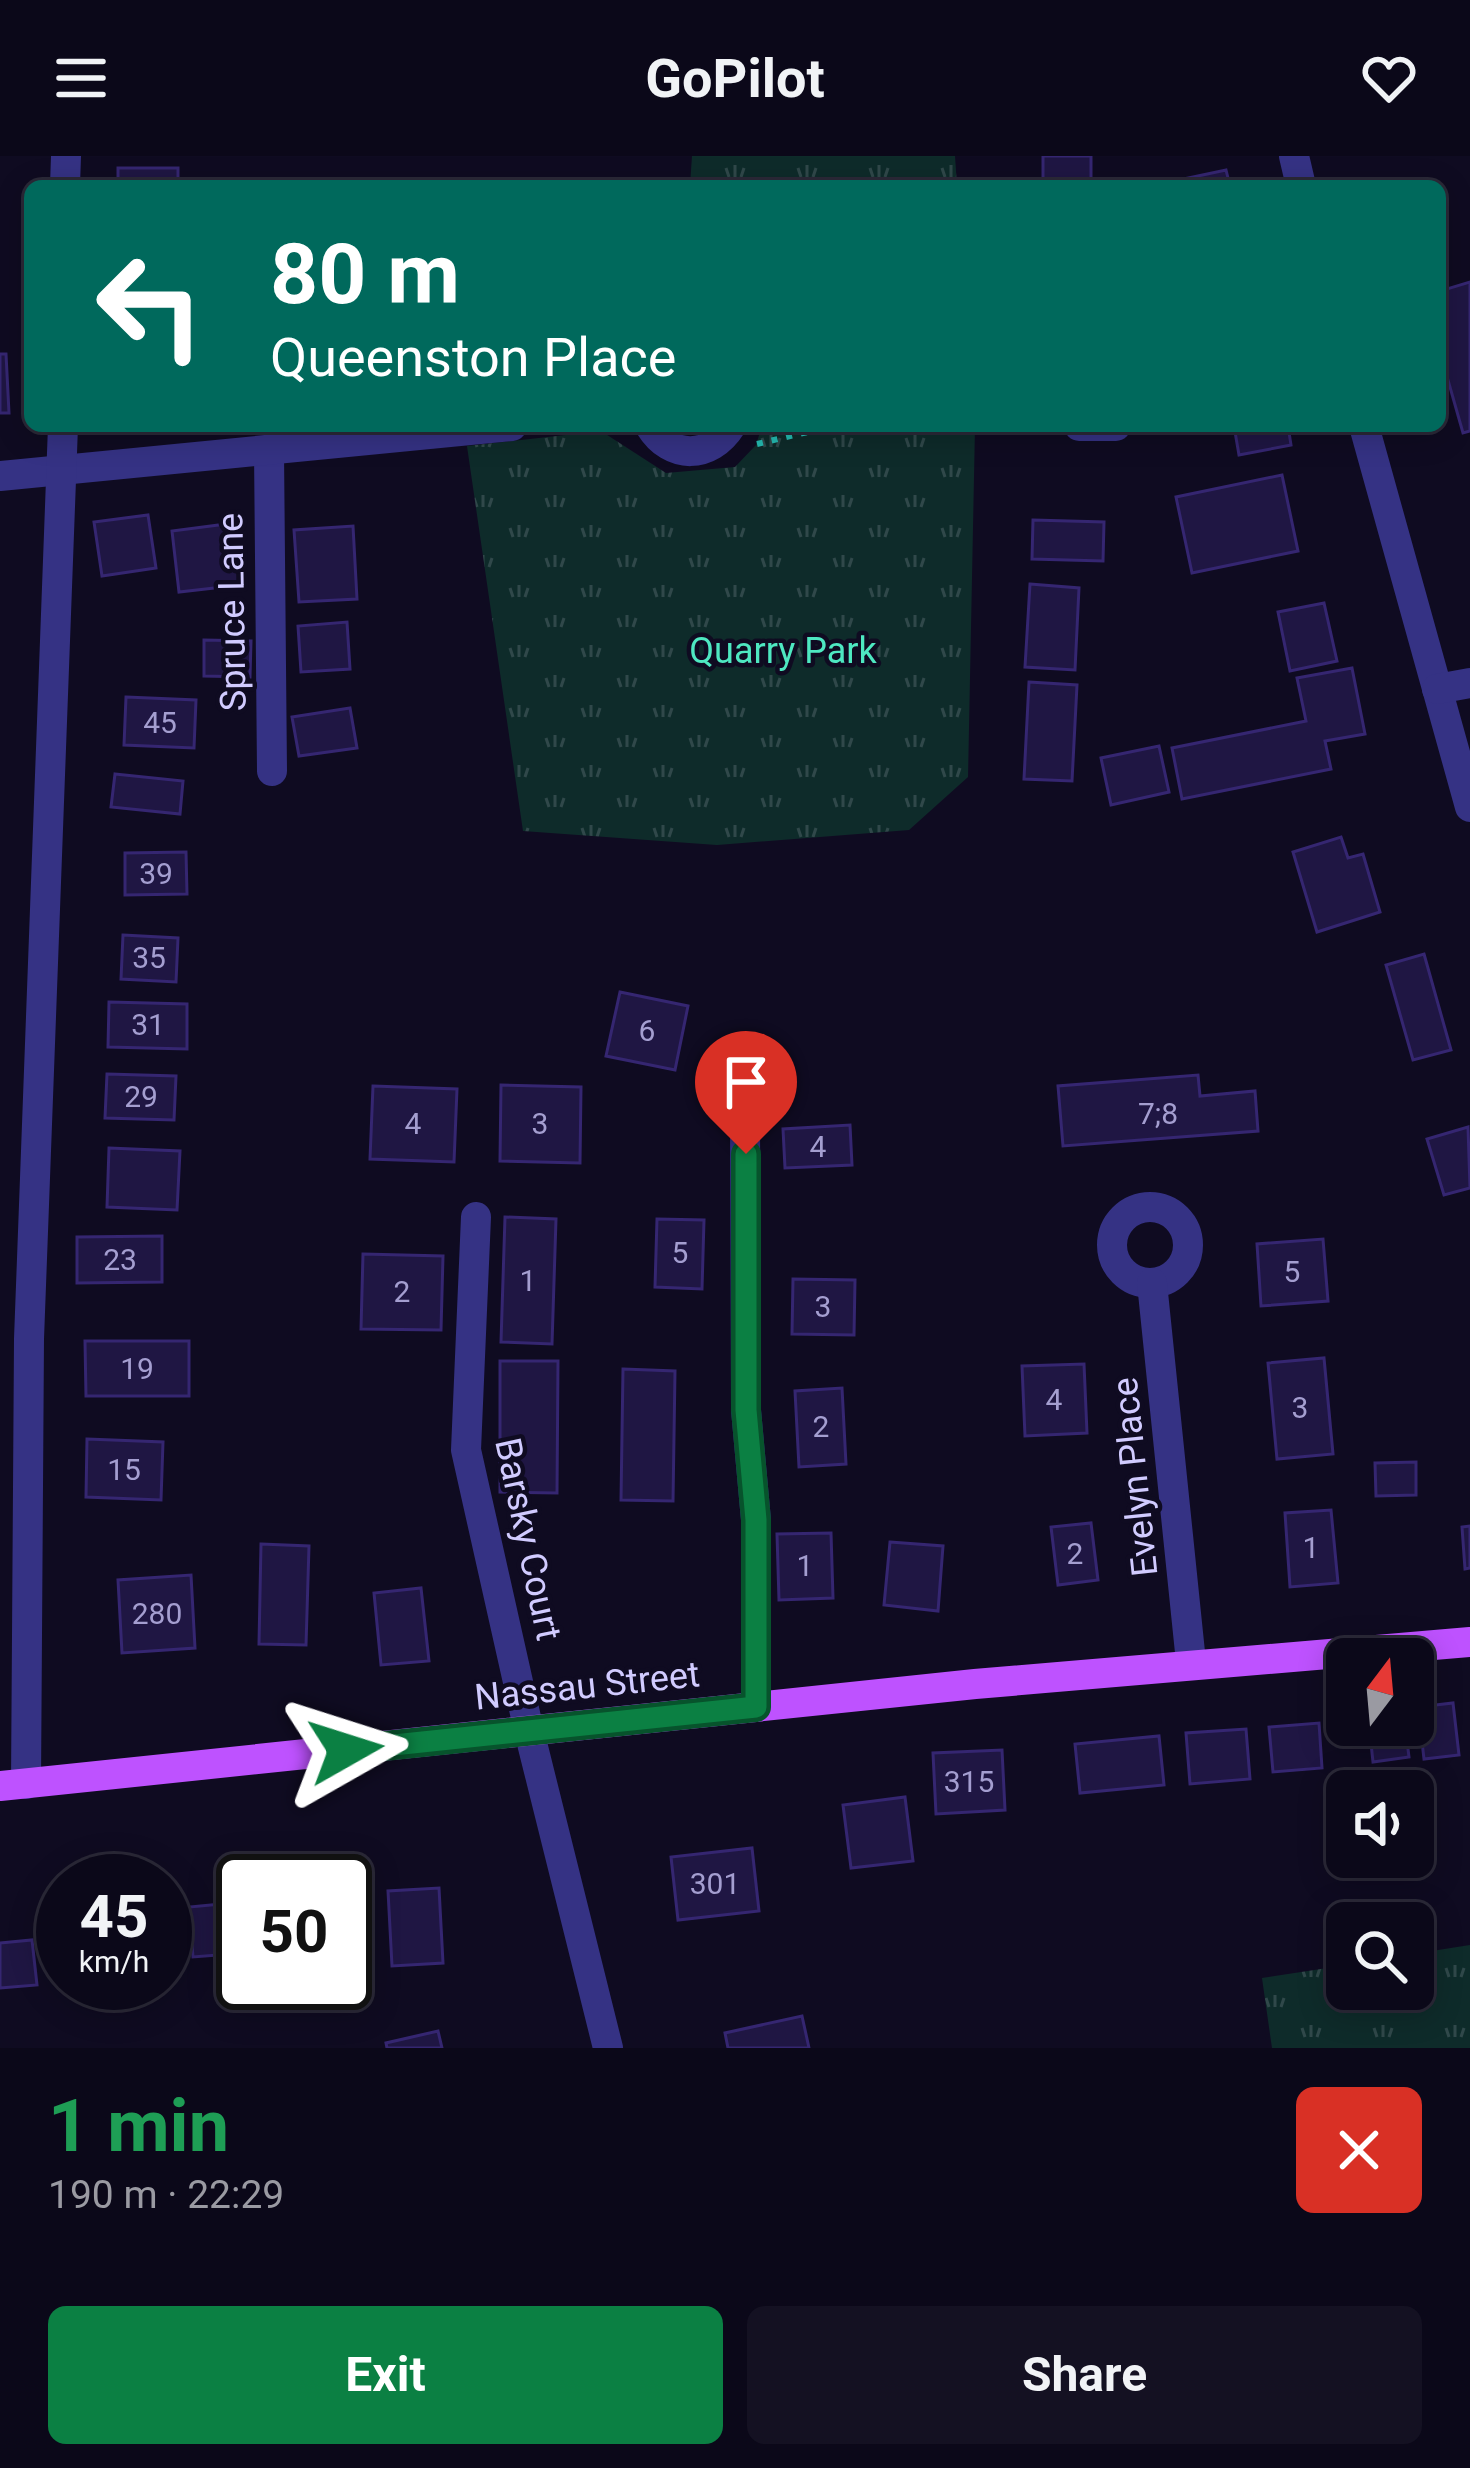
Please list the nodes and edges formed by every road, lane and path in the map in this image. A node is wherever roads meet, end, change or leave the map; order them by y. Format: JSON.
{"nodes":[{"id":1,"x":63,"y":432,"type":"edge"},
{"id":2,"x":456,"y":432,"type":"edge"},
{"id":3,"x":655,"y":432,"type":"edge"},
{"id":4,"x":727,"y":432,"type":"edge"},
{"id":5,"x":1366,"y":432,"type":"edge"},
{"id":6,"x":269,"y":452,"type":"junction"},
{"id":7,"x":62,"y":470,"type":"junction"},
{"id":8,"x":0,"y":476,"type":"edge"},
{"id":9,"x":1470,"y":683,"type":"edge"},
{"id":10,"x":1437,"y":688,"type":"junction"},
{"id":11,"x":272,"y":771,"type":"dead end"},
{"id":12,"x":1470,"y":807,"type":"edge"},
{"id":13,"x":745,"y":1111,"type":"dead end"},
{"id":14,"x":476,"y":1217,"type":"dead end"},
{"id":15,"x":1152,"y":1282,"type":"dead end"},
{"id":16,"x":1470,"y":1642,"type":"edge"},
{"id":17,"x":1191,"y":1662,"type":"junction"},
{"id":18,"x":756,"y":1707,"type":"junction"},
{"id":19,"x":529,"y":1731,"type":"junction"},
{"id":20,"x":13,"y":1785,"type":"edge"},
{"id":21,"x":608,"y":2048,"type":"edge"}],
"edges":[{"from":1,"to":7,"type":"street"},
{"from":2,"to":6,"type":"street"},
{"from":3,"to":4,"type":"street"},
{"from":5,"to":10,"type":"street"},
{"from":6,"to":7,"type":"street"},
{"from":6,"to":11,"type":"street","name":"Spruce Lane"},
{"from":7,"to":8,"type":"street"},
{"from":7,"to":20,"type":"street"},
{"from":9,"to":10,"type":"street"},
{"from":10,"to":12,"type":"street"},
{"from":13,"to":18,"type":"street"},
{"from":14,"to":19,"type":"street","name":"Barsky Court"},
{"from":15,"to":17,"type":"street","name":"Evelyn Place"},
{"from":16,"to":17,"type":"main road","name":"Nassau Street"},
{"from":17,"to":18,"type":"main road","name":"Nassau Street"},
{"from":18,"to":19,"type":"main road","name":"Nassau Street"},
{"from":19,"to":20,"type":"main road","name":"Nassau Street"},
{"from":19,"to":21,"type":"street","name":"Barsky Court"}]}
